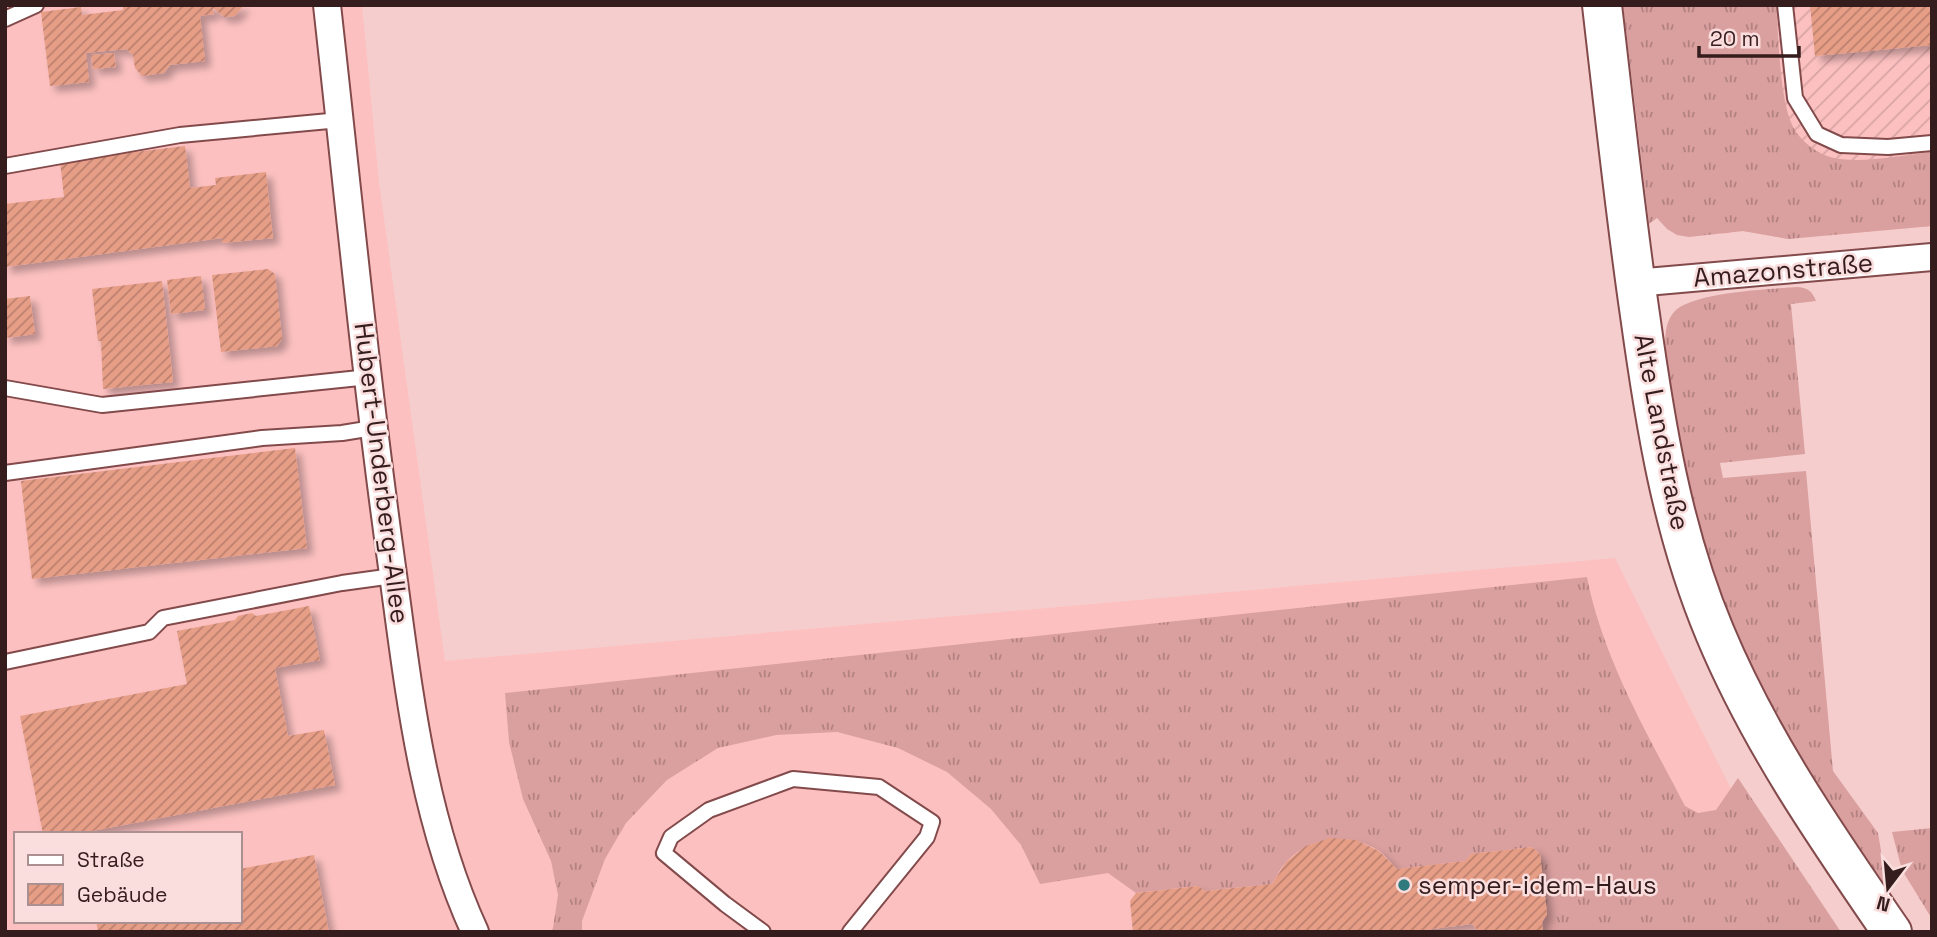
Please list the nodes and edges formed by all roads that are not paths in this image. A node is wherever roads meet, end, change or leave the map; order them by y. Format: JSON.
{"nodes":[{"id":1,"x":36,"y":5,"type":"edge"},
{"id":2,"x":327,"y":5,"type":"edge"},
{"id":3,"x":1602,"y":5,"type":"edge"},
{"id":4,"x":1785,"y":5,"type":"edge"},
{"id":5,"x":5,"y":19,"type":"edge"},
{"id":6,"x":340,"y":120,"type":"junction"},
{"id":7,"x":1932,"y":143,"type":"edge"},
{"id":8,"x":5,"y":166,"type":"edge"},
{"id":9,"x":1932,"y":257,"type":"edge"},
{"id":10,"x":1635,"y":283,"type":"junction"},
{"id":11,"x":369,"y":377,"type":"junction"},
{"id":12,"x":5,"y":388,"type":"edge"},
{"id":13,"x":373,"y":428,"type":"junction"},
{"id":14,"x":5,"y":473,"type":"edge"},
{"id":15,"x":393,"y":576,"type":"junction"},
{"id":16,"x":5,"y":662,"type":"edge"},
{"id":17,"x":475,"y":932,"type":"edge"},
{"id":18,"x":763,"y":932,"type":"edge"},
{"id":19,"x":850,"y":932,"type":"edge"},
{"id":20,"x":1892,"y":932,"type":"edge"}],
"edges":[{"from":1,"to":5,"type":"lane"},
{"from":2,"to":6,"type":"street","name":"Hubert-Underberg-Allee"},
{"from":3,"to":10,"type":"street","name":"Alte Landstraße"},
{"from":4,"to":7,"type":"lane"},
{"from":6,"to":8,"type":"lane"},
{"from":6,"to":11,"type":"street","name":"Hubert-Underberg-Allee"},
{"from":9,"to":10,"type":"street","name":"Amazonstraße"},
{"from":10,"to":20,"type":"street","name":"Alte Landstraße"},
{"from":11,"to":12,"type":"lane"},
{"from":11,"to":13,"type":"street","name":"Hubert-Underberg-Allee"},
{"from":13,"to":14,"type":"lane"},
{"from":13,"to":15,"type":"street","name":"Hubert-Underberg-Allee"},
{"from":15,"to":16,"type":"lane"},
{"from":15,"to":17,"type":"street","name":"Hubert-Underberg-Allee"},
{"from":18,"to":19,"type":"lane"}]}
